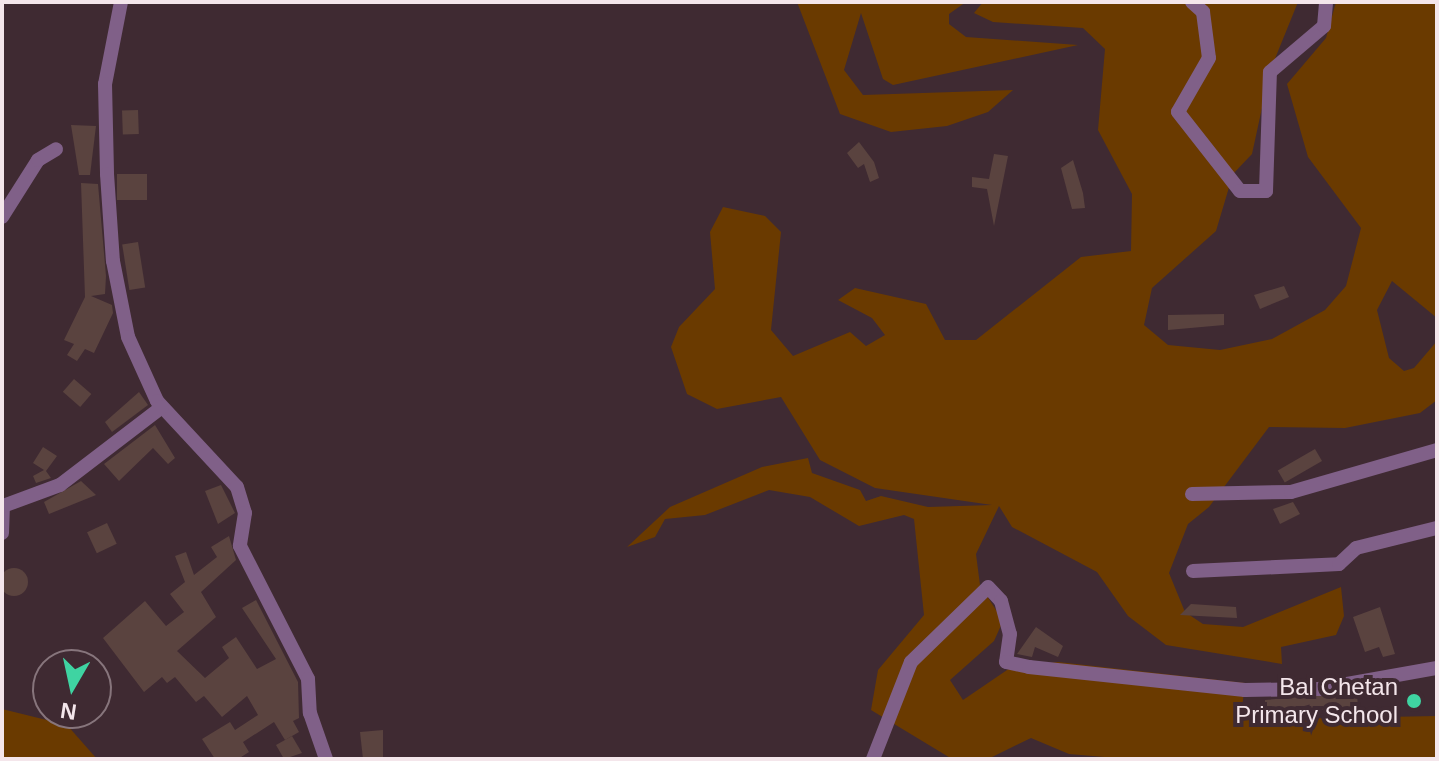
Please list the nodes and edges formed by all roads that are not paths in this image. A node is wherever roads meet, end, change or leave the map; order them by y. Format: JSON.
{"nodes":[{"id":1,"x":121,"y":2,"type":"edge"},
{"id":2,"x":1192,"y":2,"type":"edge"},
{"id":3,"x":1326,"y":2,"type":"edge"},
{"id":4,"x":56,"y":149,"type":"dead end"},
{"id":5,"x":2,"y":217,"type":"edge"},
{"id":6,"x":162,"y":407,"type":"junction"},
{"id":7,"x":1437,"y":450,"type":"edge"},
{"id":8,"x":1192,"y":494,"type":"dead end"},
{"id":9,"x":1437,"y":528,"type":"edge"},
{"id":10,"x":2,"y":533,"type":"edge"},
{"id":11,"x":1193,"y":571,"type":"dead end"},
{"id":12,"x":1437,"y":668,"type":"edge"},
{"id":13,"x":326,"y":759,"type":"edge"},
{"id":14,"x":873,"y":759,"type":"edge"}],
"edges":[{"from":1,"to":6,"type":"street"},
{"from":2,"to":3,"type":"street"},
{"from":4,"to":5,"type":"street"},
{"from":6,"to":10,"type":"street"},
{"from":6,"to":13,"type":"street"},
{"from":7,"to":8,"type":"street"},
{"from":9,"to":11,"type":"street"},
{"from":12,"to":14,"type":"street"}]}
